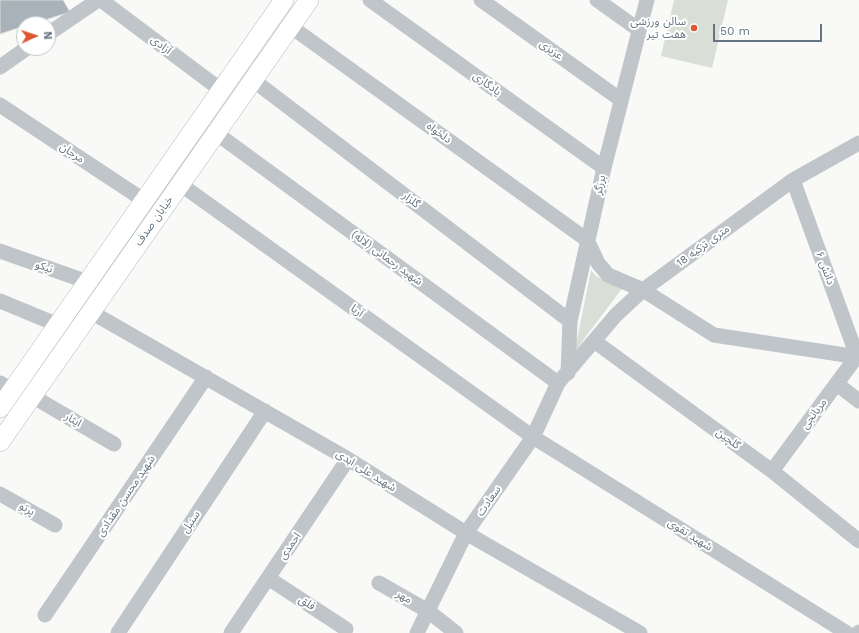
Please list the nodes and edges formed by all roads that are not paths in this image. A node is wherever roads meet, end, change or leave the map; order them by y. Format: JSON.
{"nodes":[{"id":1,"x":98,"y":0,"type":"edge"},
{"id":2,"x":101,"y":0,"type":"edge"},
{"id":3,"x":284,"y":0,"type":"edge"},
{"id":4,"x":309,"y":0,"type":"edge"},
{"id":5,"x":370,"y":0,"type":"edge"},
{"id":6,"x":481,"y":0,"type":"edge"},
{"id":7,"x":597,"y":0,"type":"edge"},
{"id":8,"x":647,"y":0,"type":"edge"},
{"id":9,"x":290,"y":26,"type":"junction"},
{"id":10,"x":56,"y":29,"type":"edge"},
{"id":11,"x":639,"y":30,"type":"junction"},
{"id":12,"x":16,"y":56,"type":"edge"},
{"id":13,"x":0,"y":67,"type":"edge"},
{"id":14,"x":253,"y":80,"type":"junction"},
{"id":15,"x":222,"y":90,"type":"junction"},
{"id":16,"x":622,"y":100,"type":"junction"},
{"id":17,"x":0,"y":105,"type":"edge"},
{"id":18,"x":216,"y":133,"type":"junction"},
{"id":19,"x":859,"y":143,"type":"edge"},
{"id":20,"x":604,"y":168,"type":"junction"},
{"id":21,"x":793,"y":180,"type":"junction"},
{"id":22,"x":180,"y":184,"type":"junction"},
{"id":23,"x":144,"y":201,"type":"junction"},
{"id":24,"x":587,"y":240,"type":"junction"},
{"id":25,"x":0,"y":251,"type":"edge"},
{"id":26,"x":88,"y":282,"type":"junction"},
{"id":27,"x":643,"y":290,"type":"junction"},
{"id":28,"x":0,"y":301,"type":"edge"},
{"id":29,"x":91,"y":312,"type":"junction"},
{"id":30,"x":570,"y":321,"type":"junction"},
{"id":31,"x":58,"y":325,"type":"junction"},
{"id":32,"x":594,"y":341,"type":"junction"},
{"id":33,"x":858,"y":357,"type":"edge"},
{"id":34,"x":206,"y":377,"type":"junction"},
{"id":35,"x":563,"y":378,"type":"junction"},
{"id":36,"x":837,"y":384,"type":"junction"},
{"id":37,"x":6,"y":387,"type":"edge"},
{"id":38,"x":32,"y":396,"type":"junction"},
{"id":39,"x":859,"y":401,"type":"edge"},
{"id":40,"x":0,"y":408,"type":"edge"},
{"id":41,"x":265,"y":411,"type":"junction"},
{"id":42,"x":533,"y":437,"type":"junction"},
{"id":43,"x":0,"y":442,"type":"edge"},
{"id":44,"x":114,"y":444,"type":"dead end"},
{"id":45,"x":348,"y":459,"type":"junction"},
{"id":46,"x":772,"y":471,"type":"junction"},
{"id":47,"x":0,"y":494,"type":"edge"},
{"id":48,"x":54,"y":525,"type":"dead end"},
{"id":49,"x":466,"y":533,"type":"junction"},
{"id":50,"x":859,"y":541,"type":"edge"},
{"id":51,"x":268,"y":578,"type":"junction"},
{"id":52,"x":379,"y":583,"type":"dead end"},
{"id":53,"x":428,"y":611,"type":"junction"},
{"id":54,"x":46,"y":615,"type":"dead end"},
{"id":55,"x":346,"y":629,"type":"dead end"},
{"id":56,"x":118,"y":633,"type":"edge"},
{"id":57,"x":232,"y":633,"type":"edge"},
{"id":58,"x":417,"y":633,"type":"edge"},
{"id":59,"x":456,"y":633,"type":"edge"},
{"id":60,"x":640,"y":633,"type":"edge"},
{"id":61,"x":847,"y":633,"type":"edge"}],
"edges":[{"from":1,"to":10,"type":"street"},
{"from":2,"to":15,"type":"street","name":"آزادی"},
{"from":3,"to":15,"type":"main road","name":"خیابان صدف"},
{"from":4,"to":9,"type":"main road","name":"خیابان صدف"},
{"from":5,"to":20,"type":"street","name":"یادگاری"},
{"from":6,"to":16,"type":"street","name":"عزیزی"},
{"from":7,"to":11,"type":"street"},
{"from":8,"to":11,"type":"street","name":"برزگر"},
{"from":9,"to":14,"type":"main road","name":"خیابان صدف"},
{"from":9,"to":24,"type":"street","name":"دلخواه"},
{"from":11,"to":16,"type":"street","name":"برزگر"},
{"from":12,"to":13,"type":"street"},
{"from":14,"to":18,"type":"main road","name":"خیابان صدف"},
{"from":14,"to":30,"type":"street","name":"گلزار"},
{"from":15,"to":23,"type":"main road","name":"خیابان صدف"},
{"from":16,"to":20,"type":"street","name":"برزگر"},
{"from":17,"to":23,"type":"street","name":"مرجان"},
{"from":18,"to":22,"type":"main road","name":"خیابان صدف"},
{"from":18,"to":35,"type":"street","name":"شهید رحمانی (لاله)"},
{"from":19,"to":21,"type":"street","name":"18 متری تزکیه"},
{"from":20,"to":24,"type":"street","name":"برزگر"},
{"from":21,"to":27,"type":"street","name":"18 متری تزکیه"},
{"from":21,"to":33,"type":"street","name":"دانش ۶"},
{"from":22,"to":29,"type":"main road","name":"خیابان صدف"},
{"from":22,"to":42,"type":"street","name":"آریا"},
{"from":23,"to":26,"type":"main road","name":"خیابان صدف"},
{"from":24,"to":27,"type":"street"},
{"from":24,"to":30,"type":"street","name":"برزگر"},
{"from":25,"to":26,"type":"street","name":"نیکو"},
{"from":26,"to":31,"type":"main road","name":"خیابان صدف"},
{"from":27,"to":32,"type":"street","name":"18 متری تزکیه"},
{"from":27,"to":33,"type":"street"},
{"from":28,"to":31,"type":"street"},
{"from":29,"to":34,"type":"street","name":"شهید علی ابدی"},
{"from":29,"to":38,"type":"main road","name":"خیابان صدف"},
{"from":30,"to":35,"type":"street","name":"برزگر"},
{"from":31,"to":37,"type":"main road","name":"خیابان صدف"},
{"from":32,"to":35,"type":"street","name":"18 متری تزکیه"},
{"from":32,"to":46,"type":"street","name":"گلچین"},
{"from":33,"to":36,"type":"street","name":"مریانجی"},
{"from":34,"to":41,"type":"street","name":"شهید علی ابدی"},
{"from":34,"to":54,"type":"street","name":"شهید محسن مقدادی"},
{"from":35,"to":42,"type":"street","name":"سعادت"},
{"from":36,"to":39,"type":"street"},
{"from":36,"to":46,"type":"street","name":"مریانجی"},
{"from":37,"to":40,"type":"main road","name":"خیابان صدف"},
{"from":38,"to":43,"type":"main road","name":"خیابان صدف"},
{"from":38,"to":44,"type":"street","name":"ایثار"},
{"from":41,"to":45,"type":"street","name":"شهید علی ابدی"},
{"from":41,"to":56,"type":"street","name":"سنبل"},
{"from":42,"to":49,"type":"street","name":"سعادت"},
{"from":42,"to":61,"type":"street","name":"شهید تقوی"},
{"from":45,"to":49,"type":"street","name":"شهید علی ابدی"},
{"from":45,"to":51,"type":"street","name":"احمدی"},
{"from":46,"to":50,"type":"street","name":"گلچین"},
{"from":47,"to":48,"type":"street","name":"پرتو"},
{"from":49,"to":53,"type":"street","name":"سعادت"},
{"from":49,"to":60,"type":"street","name":"شهید علی ابدی"},
{"from":51,"to":55,"type":"street","name":"فلق"},
{"from":51,"to":57,"type":"street","name":"احمدی"},
{"from":52,"to":53,"type":"street","name":"مهر"},
{"from":53,"to":58,"type":"street","name":"سعادت"},
{"from":53,"to":59,"type":"street","name":"مهر"}]}
